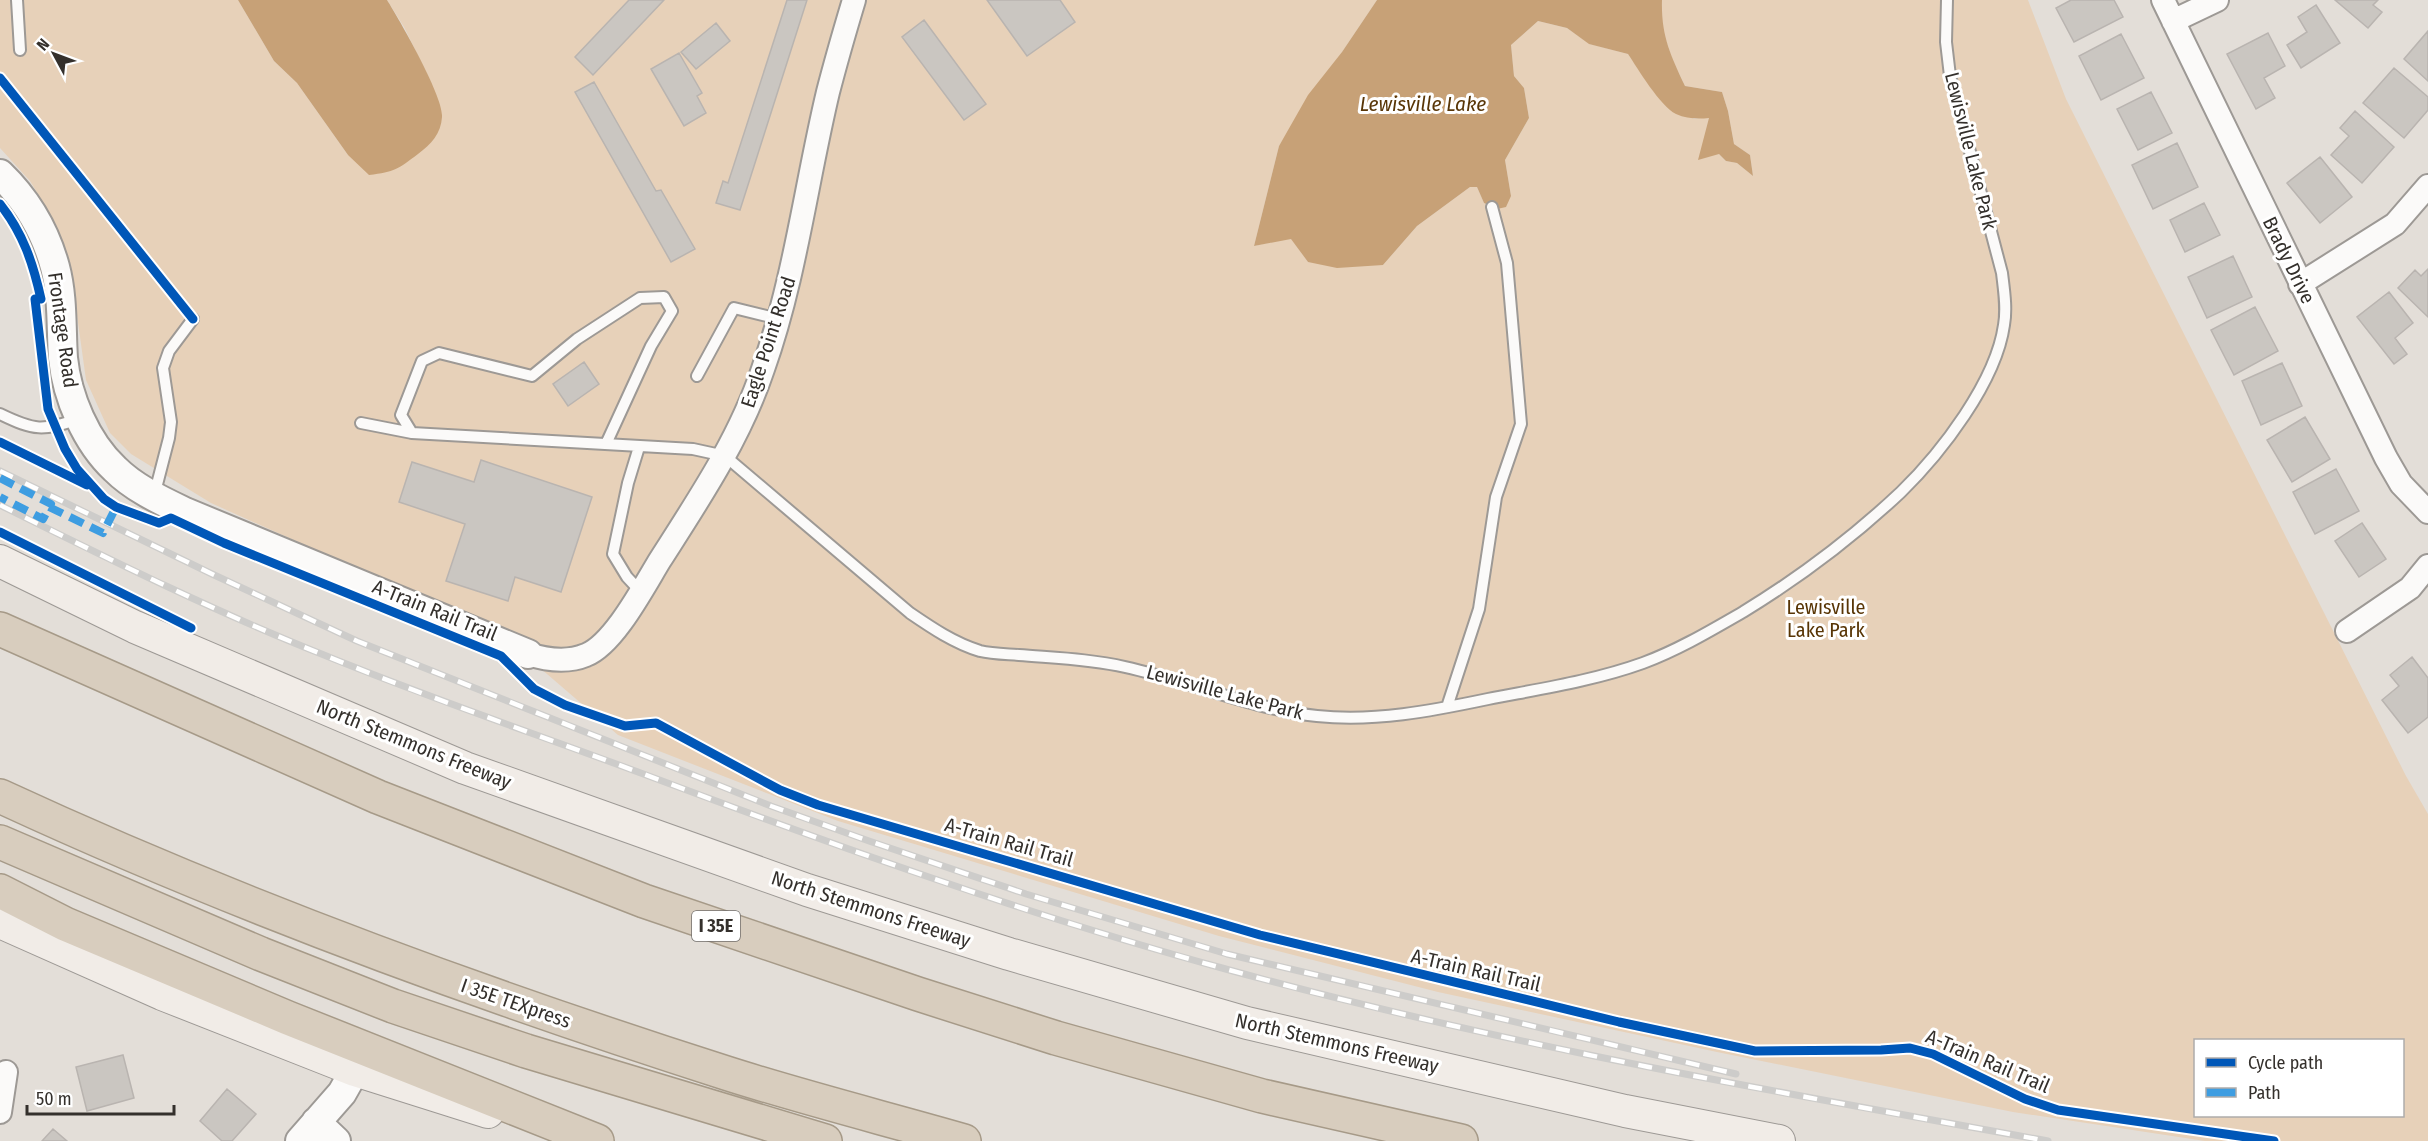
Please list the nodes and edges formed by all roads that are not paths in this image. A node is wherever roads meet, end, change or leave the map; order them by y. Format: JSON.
{"nodes":[{"id":1,"x":17,"y":0,"type":"edge"},
{"id":2,"x":854,"y":0,"type":"edge"},
{"id":3,"x":1947,"y":0,"type":"edge"},
{"id":4,"x":2163,"y":0,"type":"edge"},
{"id":5,"x":2217,"y":0,"type":"edge"},
{"id":6,"x":2173,"y":21,"type":"junction"},
{"id":7,"x":20,"y":50,"type":"dead end"},
{"id":8,"x":0,"y":174,"type":"edge"},
{"id":9,"x":2428,"y":186,"type":"edge"},
{"id":10,"x":1492,"y":207,"type":"dead end"},
{"id":11,"x":2300,"y":284,"type":"junction"},
{"id":12,"x":193,"y":319,"type":"dead end"},
{"id":13,"x":779,"y":319,"type":"junction"},
{"id":14,"x":697,"y":376,"type":"dead end"},
{"id":15,"x":0,"y":414,"type":"edge"},
{"id":16,"x":81,"y":418,"type":"junction"},
{"id":17,"x":361,"y":423,"type":"dead end"},
{"id":18,"x":412,"y":434,"type":"junction"},
{"id":19,"x":606,"y":444,"type":"junction"},
{"id":20,"x":639,"y":447,"type":"junction"},
{"id":21,"x":725,"y":456,"type":"junction"},
{"id":22,"x":154,"y":496,"type":"junction"},
{"id":23,"x":2428,"y":512,"type":"edge"},
{"id":24,"x":0,"y":561,"type":"edge"},
{"id":25,"x":2428,"y":566,"type":"edge"},
{"id":26,"x":641,"y":592,"type":"junction"},
{"id":27,"x":0,"y":629,"type":"edge"},
{"id":28,"x":2347,"y":631,"type":"dead end"},
{"id":29,"x":528,"y":654,"type":"joint"},
{"id":30,"x":1447,"y":707,"type":"junction"},
{"id":31,"x":0,"y":796,"type":"edge"},
{"id":32,"x":0,"y":842,"type":"edge"},
{"id":33,"x":0,"y":891,"type":"edge"},
{"id":34,"x":0,"y":922,"type":"edge"},
{"id":35,"x":355,"y":1070,"type":"junction"},
{"id":36,"x":6,"y":1072,"type":"dead end"},
{"id":37,"x":0,"y":1112,"type":"edge"},
{"id":38,"x":317,"y":1135,"type":"edge"},
{"id":39,"x":582,"y":1141,"type":"edge"},
{"id":40,"x":597,"y":1141,"type":"edge"},
{"id":41,"x":825,"y":1141,"type":"edge"},
{"id":42,"x":964,"y":1141,"type":"edge"},
{"id":43,"x":1461,"y":1141,"type":"edge"},
{"id":44,"x":1779,"y":1141,"type":"edge"}],
"edges":[{"from":1,"to":7,"type":"lane"},
{"from":2,"to":13,"type":"street","name":"Eagle Point Road"},
{"from":3,"to":30,"type":"lane","name":"Lewisville Lake Park"},
{"from":4,"to":6,"type":"street","name":"Brady Drive"},
{"from":5,"to":6,"type":"street"},
{"from":6,"to":11,"type":"street","name":"Brady Drive"},
{"from":8,"to":16,"type":"street","name":"Frontage Road"},
{"from":9,"to":11,"type":"street"},
{"from":10,"to":30,"type":"lane"},
{"from":11,"to":23,"type":"street","name":"Brady Drive"},
{"from":12,"to":22,"type":"lane"},
{"from":13,"to":14,"type":"lane"},
{"from":13,"to":21,"type":"street","name":"Eagle Point Road"},
{"from":15,"to":16,"type":"lane"},
{"from":16,"to":22,"type":"street","name":"Frontage Road"},
{"from":17,"to":18,"type":"lane","name":"Lewisville Lake Park"},
{"from":18,"to":19,"type":"lane","name":"Lewisville Lake Park"},
{"from":18,"to":19,"type":"lane"},
{"from":19,"to":20,"type":"lane","name":"Lewisville Lake Park"},
{"from":20,"to":21,"type":"lane","name":"Lewisville Lake Park"},
{"from":20,"to":26,"type":"lane"},
{"from":21,"to":26,"type":"street","name":"Eagle Point Road"},
{"from":21,"to":30,"type":"lane","name":"Lewisville Lake Park"},
{"from":22,"to":29,"type":"street","name":"Frontage Road"},
{"from":24,"to":44,"type":"main road","name":"North Stemmons Freeway"},
{"from":25,"to":28,"type":"street"},
{"from":26,"to":29,"type":"street","name":"Eagle Point Road"},
{"from":27,"to":43,"type":"highway","number":"I 35E"},
{"from":31,"to":42,"type":"highway","name":"I 35E TEXpress"},
{"from":32,"to":41,"type":"highway"},
{"from":33,"to":40,"type":"highway"},
{"from":34,"to":35,"type":"main road"},
{"from":35,"to":38,"type":"street"},
{"from":35,"to":39,"type":"main road"},
{"from":36,"to":37,"type":"street"}]}
